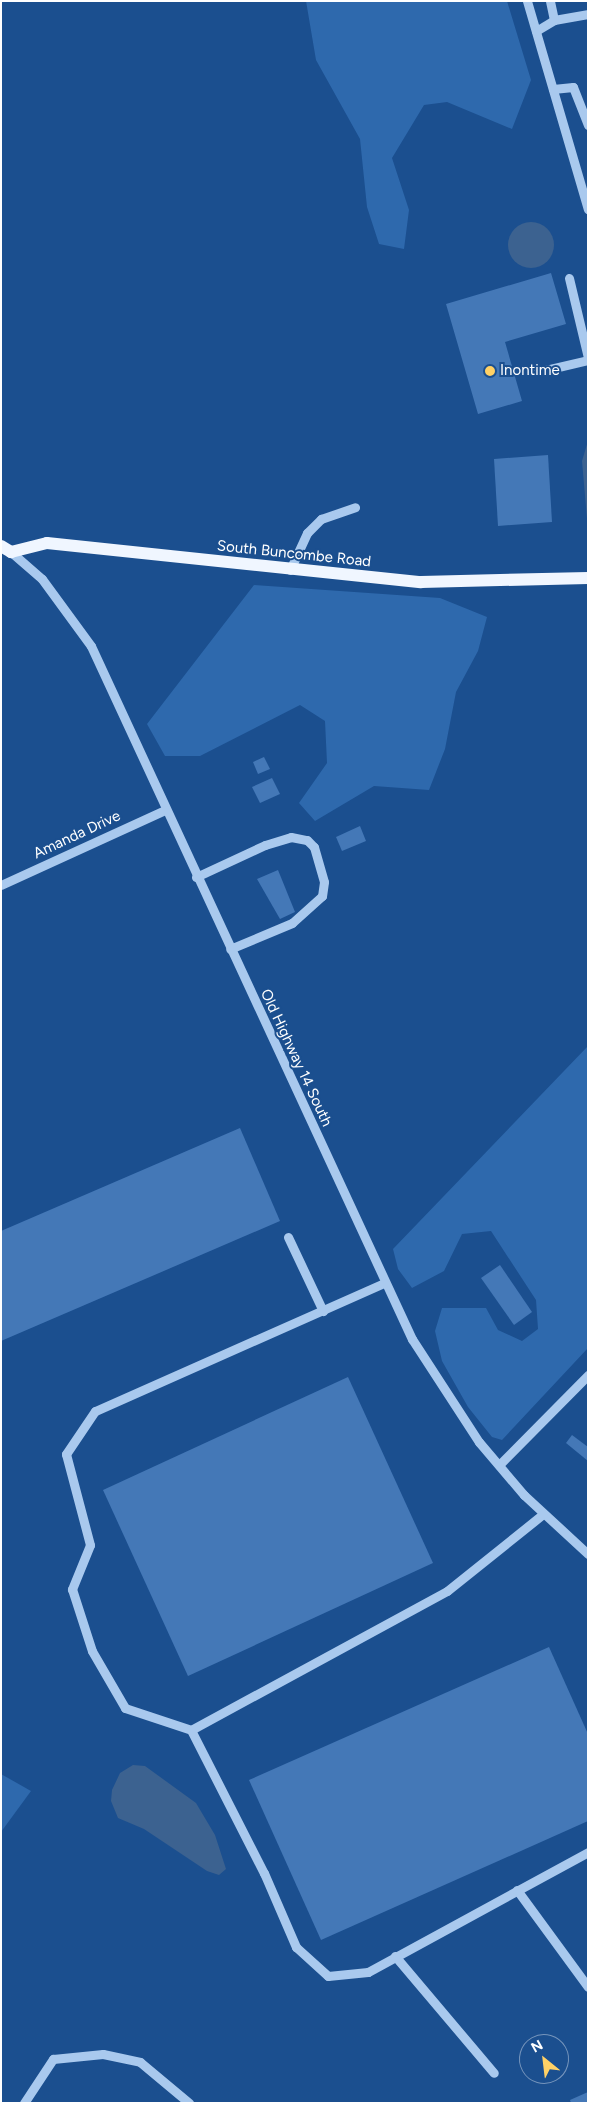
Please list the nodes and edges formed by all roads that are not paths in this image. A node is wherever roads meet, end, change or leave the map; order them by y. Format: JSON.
{"nodes":[{"id":1,"x":527,"y":1,"type":"edge"},
{"id":2,"x":550,"y":1,"type":"edge"},
{"id":3,"x":588,"y":14,"type":"edge"},
{"id":4,"x":554,"y":20,"type":"junction"},
{"id":5,"x":536,"y":32,"type":"junction"},
{"id":6,"x":552,"y":89,"type":"junction"},
{"id":7,"x":588,"y":125,"type":"edge"},
{"id":8,"x":588,"y":209,"type":"edge"},
{"id":9,"x":569,"y":278,"type":"dead end"},
{"id":10,"x":588,"y":359,"type":"edge"},
{"id":11,"x":537,"y":372,"type":"dead end"},
{"id":12,"x":355,"y":508,"type":"dead end"},
{"id":13,"x":6,"y":549,"type":"edge"},
{"id":14,"x":290,"y":570,"type":"junction"},
{"id":15,"x":588,"y":578,"type":"edge"},
{"id":16,"x":165,"y":810,"type":"junction"},
{"id":17,"x":196,"y":878,"type":"junction"},
{"id":18,"x":1,"y":884,"type":"edge"},
{"id":19,"x":230,"y":949,"type":"junction"},
{"id":20,"x":288,"y":1237,"type":"dead end"},
{"id":21,"x":384,"y":1283,"type":"junction"},
{"id":22,"x":323,"y":1310,"type":"junction"},
{"id":23,"x":588,"y":1375,"type":"edge"},
{"id":24,"x":499,"y":1465,"type":"junction"},
{"id":25,"x":543,"y":1514,"type":"junction"},
{"id":26,"x":588,"y":1554,"type":"edge"},
{"id":27,"x":191,"y":1730,"type":"junction"},
{"id":28,"x":588,"y":1852,"type":"edge"},
{"id":29,"x":517,"y":1890,"type":"junction"},
{"id":30,"x":395,"y":1956,"type":"junction"},
{"id":31,"x":588,"y":1987,"type":"edge"},
{"id":32,"x":494,"y":2073,"type":"dead end"},
{"id":33,"x":24,"y":2103,"type":"edge"},
{"id":34,"x":188,"y":2103,"type":"edge"}],
"edges":[{"from":1,"to":5,"type":"street"},
{"from":2,"to":4,"type":"street"},
{"from":3,"to":4,"type":"street"},
{"from":4,"to":5,"type":"street"},
{"from":5,"to":6,"type":"street"},
{"from":6,"to":7,"type":"street"},
{"from":6,"to":8,"type":"street"},
{"from":9,"to":10,"type":"street"},
{"from":10,"to":11,"type":"street"},
{"from":12,"to":14,"type":"street"},
{"from":13,"to":14,"type":"main road","name":"South Buncombe Road"},
{"from":13,"to":16,"type":"street","name":"Old Highway 14 South"},
{"from":14,"to":15,"type":"main road","name":"South Buncombe Road"},
{"from":16,"to":17,"type":"street","name":"Old Highway 14 South"},
{"from":16,"to":18,"type":"street","name":"Amanda Drive"},
{"from":17,"to":19,"type":"street","name":"Old Highway 14 South"},
{"from":17,"to":19,"type":"street"},
{"from":19,"to":21,"type":"street","name":"Old Highway 14 South"},
{"from":20,"to":22,"type":"street"},
{"from":21,"to":22,"type":"street"},
{"from":21,"to":24,"type":"street","name":"Old Highway 14 South"},
{"from":22,"to":27,"type":"street"},
{"from":23,"to":24,"type":"street"},
{"from":24,"to":25,"type":"street","name":"Old Highway 14 South"},
{"from":25,"to":26,"type":"street","name":"Old Highway 14 South"},
{"from":25,"to":27,"type":"street"},
{"from":27,"to":30,"type":"street"},
{"from":28,"to":29,"type":"street"},
{"from":29,"to":30,"type":"street"},
{"from":29,"to":31,"type":"street"},
{"from":30,"to":32,"type":"street"},
{"from":33,"to":34,"type":"street"}]}
